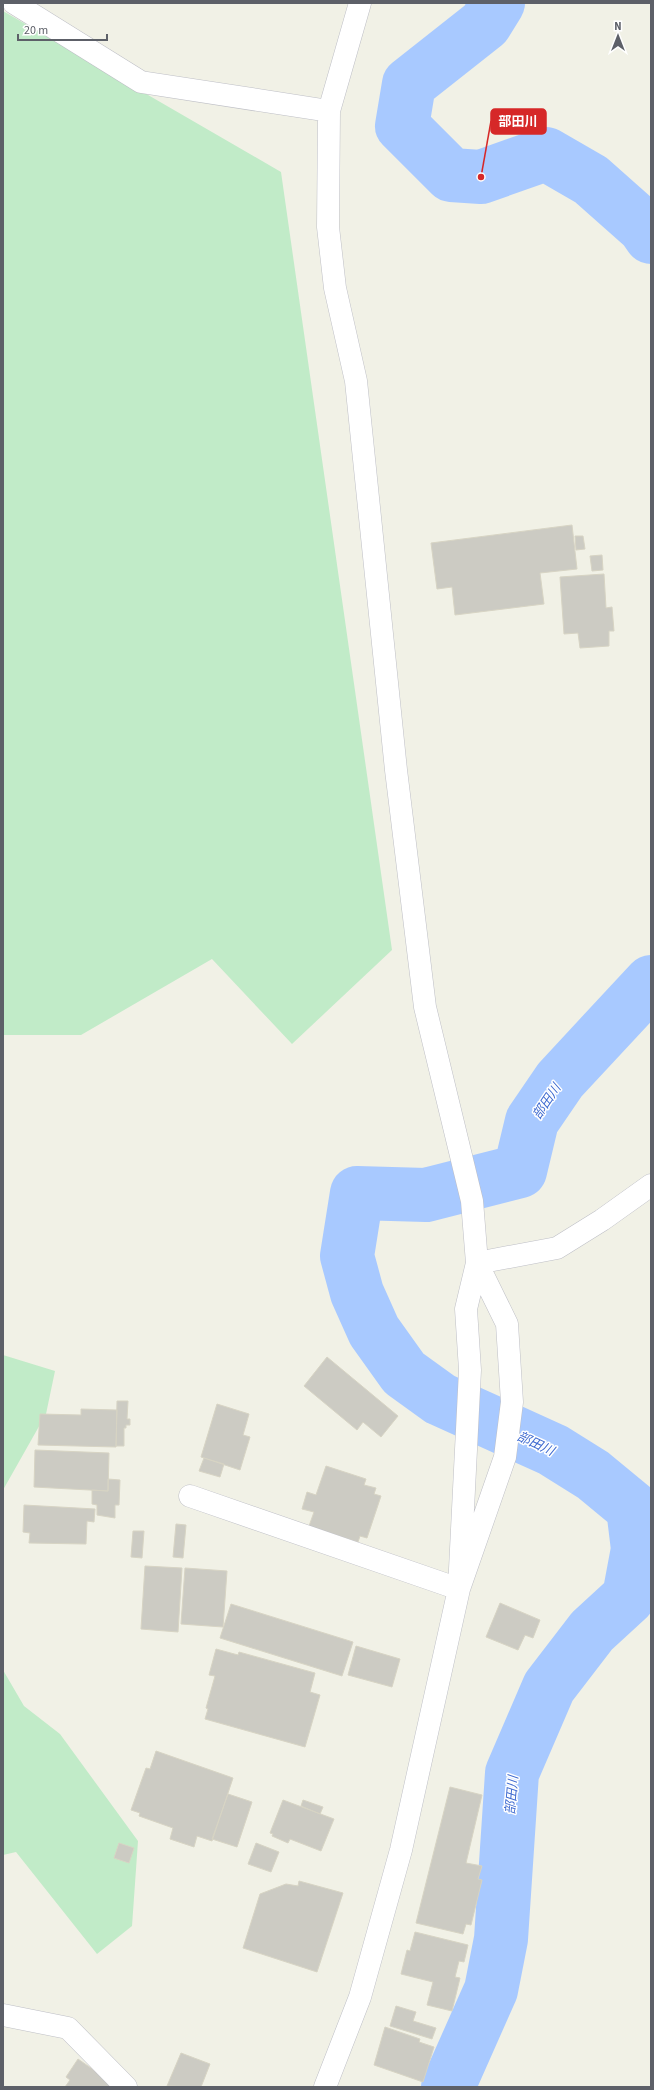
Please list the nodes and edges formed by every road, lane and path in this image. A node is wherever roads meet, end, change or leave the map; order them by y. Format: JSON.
{"nodes":[{"id":1,"x":14,"y":3,"type":"edge"},
{"id":2,"x":360,"y":3,"type":"edge"},
{"id":3,"x":329,"y":111,"type":"junction"},
{"id":4,"x":651,"y":1185,"type":"edge"},
{"id":5,"x":477,"y":1263,"type":"junction"},
{"id":6,"x":190,"y":1496,"type":"dead end"},
{"id":7,"x":459,"y":1589,"type":"junction"},
{"id":8,"x":3,"y":2014,"type":"edge"},
{"id":9,"x":126,"y":2087,"type":"edge"},
{"id":10,"x":325,"y":2087,"type":"edge"}],
"edges":[{"from":1,"to":3,"type":"street"},
{"from":2,"to":3,"type":"street"},
{"from":3,"to":5,"type":"street"},
{"from":4,"to":5,"type":"street"},
{"from":5,"to":7,"type":"street"},
{"from":5,"to":7,"type":"street"},
{"from":6,"to":7,"type":"street"},
{"from":7,"to":10,"type":"street"},
{"from":8,"to":9,"type":"street"}]}
